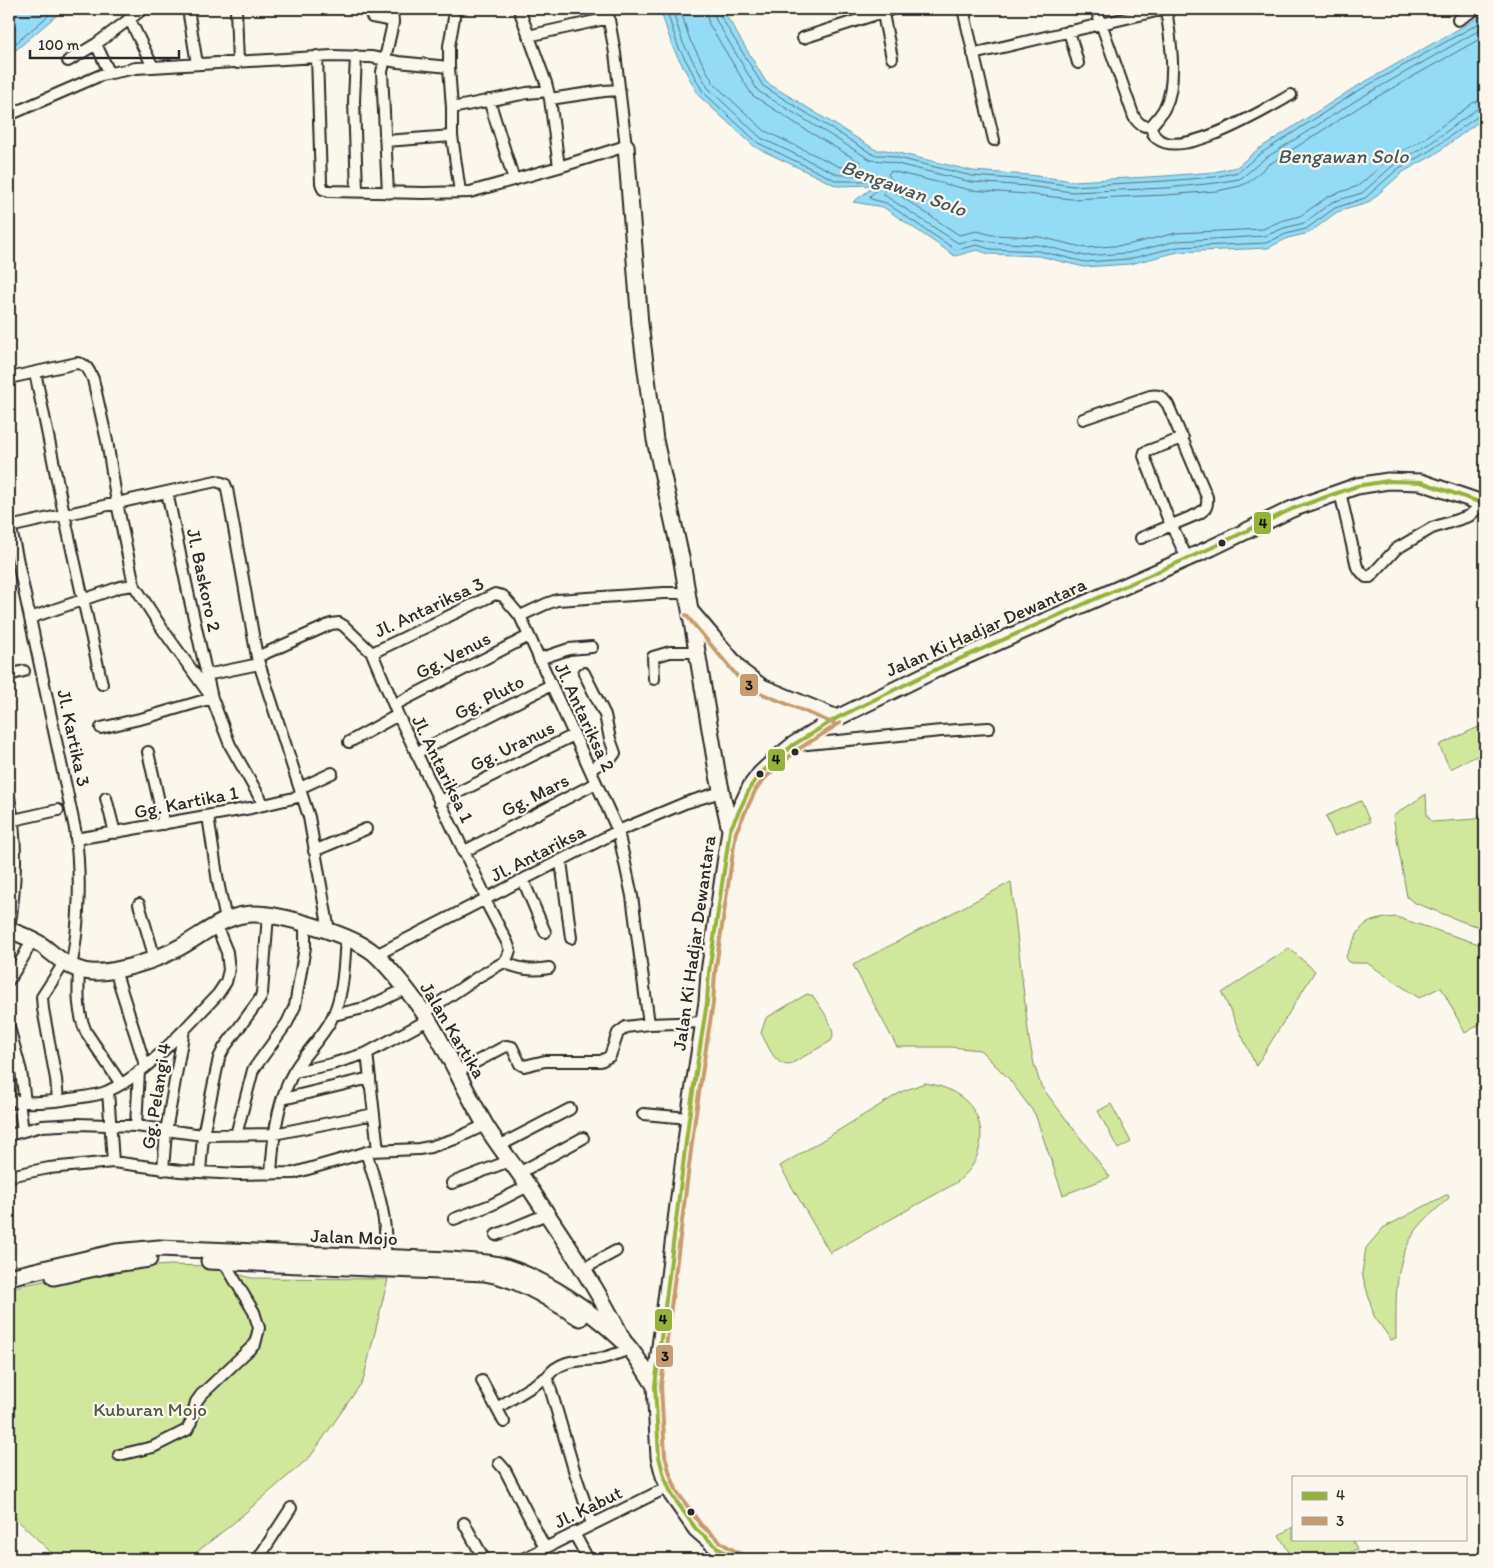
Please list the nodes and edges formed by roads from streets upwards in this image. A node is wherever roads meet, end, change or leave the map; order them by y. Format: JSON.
{"nodes":[{"id":1,"x":143,"y":9,"type":"edge"},
{"id":2,"x":188,"y":9,"type":"edge"},
{"id":3,"x":236,"y":9,"type":"edge"},
{"id":4,"x":392,"y":9,"type":"edge"},
{"id":5,"x":453,"y":9,"type":"edge"},
{"id":6,"x":518,"y":9,"type":"edge"},
{"id":7,"x":963,"y":9,"type":"edge"},
{"id":8,"x":1096,"y":9,"type":"edge"},
{"id":9,"x":1166,"y":9,"type":"edge"},
{"id":10,"x":1476,"y":9,"type":"edge"},
{"id":11,"x":886,"y":10,"type":"edge"},
{"id":12,"x":608,"y":13,"type":"edge"},
{"id":13,"x":372,"y":17,"type":"dead end"},
{"id":14,"x":128,"y":18,"type":"junction"},
{"id":15,"x":1458,"y":20,"type":"dead end"},
{"id":16,"x":393,"y":21,"type":"junction"},
{"id":17,"x":1101,"y":23,"type":"junction"},
{"id":18,"x":1069,"y":31,"type":"junction"},
{"id":19,"x":528,"y":36,"type":"junction"},
{"id":20,"x":803,"y":38,"type":"dead end"},
{"id":21,"x":96,"y":44,"type":"junction"},
{"id":22,"x":973,"y":54,"type":"junction"},
{"id":23,"x":317,"y":56,"type":"junction"},
{"id":24,"x":356,"y":56,"type":"junction"},
{"id":25,"x":892,"y":58,"type":"dead end"},
{"id":26,"x":384,"y":60,"type":"junction"},
{"id":27,"x":68,"y":61,"type":"dead end"},
{"id":28,"x":1078,"y":62,"type":"dead end"},
{"id":29,"x":238,"y":63,"type":"junction"},
{"id":30,"x":198,"y":64,"type":"junction"},
{"id":31,"x":153,"y":67,"type":"junction"},
{"id":32,"x":449,"y":67,"type":"junction"},
{"id":33,"x":109,"y":72,"type":"junction"},
{"id":34,"x":619,"y":90,"type":"junction"},
{"id":35,"x":549,"y":95,"type":"junction"},
{"id":36,"x":1291,"y":95,"type":"dead end"},
{"id":37,"x":489,"y":100,"type":"junction"},
{"id":38,"x":452,"y":108,"type":"junction"},
{"id":39,"x":9,"y":115,"type":"edge"},
{"id":40,"x":1151,"y":126,"type":"junction"},
{"id":41,"x":452,"y":136,"type":"junction"},
{"id":42,"x":994,"y":140,"type":"dead end"},
{"id":43,"x":386,"y":141,"type":"junction"},
{"id":44,"x":626,"y":146,"type":"junction"},
{"id":45,"x":559,"y":167,"type":"junction"},
{"id":46,"x":514,"y":180,"type":"junction"},
{"id":47,"x":357,"y":191,"type":"junction"},
{"id":48,"x":460,"y":192,"type":"junction"},
{"id":49,"x":388,"y":193,"type":"junction"},
{"id":50,"x":34,"y":372,"type":"junction"},
{"id":51,"x":9,"y":378,"type":"edge"},
{"id":52,"x":1083,"y":419,"type":"dead end"},
{"id":53,"x":1183,"y":438,"type":"junction"},
{"id":54,"x":167,"y":492,"type":"junction"},
{"id":55,"x":1340,"y":492,"type":"junction"},
{"id":56,"x":117,"y":503,"type":"junction"},
{"id":57,"x":1484,"y":503,"type":"edge"},
{"id":58,"x":64,"y":514,"type":"junction"},
{"id":59,"x":9,"y":525,"type":"edge"},
{"id":60,"x":1171,"y":526,"type":"junction"},
{"id":61,"x":1141,"y":538,"type":"dead end"},
{"id":62,"x":1187,"y":558,"type":"junction"},
{"id":63,"x":134,"y":585,"type":"junction"},
{"id":64,"x":688,"y":593,"type":"junction"},
{"id":65,"x":84,"y":600,"type":"junction"},
{"id":66,"x":691,"y":611,"type":"junction"},
{"id":67,"x":520,"y":616,"type":"junction"},
{"id":68,"x":30,"y":618,"type":"junction"},
{"id":69,"x":529,"y":636,"type":"junction"},
{"id":70,"x":592,"y":647,"type":"dead end"},
{"id":71,"x":697,"y":652,"type":"junction"},
{"id":72,"x":372,"y":653,"type":"junction"},
{"id":73,"x":539,"y":658,"type":"junction"},
{"id":74,"x":258,"y":661,"type":"junction"},
{"id":75,"x":24,"y":671,"type":"dead end"},
{"id":76,"x":584,"y":673,"type":"dead end"},
{"id":77,"x":9,"y":674,"type":"edge"},
{"id":78,"x":206,"y":675,"type":"junction"},
{"id":79,"x":654,"y":679,"type":"dead end"},
{"id":80,"x":102,"y":684,"type":"dead end"},
{"id":81,"x":551,"y":685,"type":"junction"},
{"id":82,"x":212,"y":698,"type":"junction"},
{"id":83,"x":396,"y":710,"type":"junction"},
{"id":84,"x":837,"y":718,"type":"junction"},
{"id":85,"x":101,"y":728,"type":"dead end"},
{"id":86,"x":989,"y":728,"type":"dead end"},
{"id":87,"x":574,"y":735,"type":"junction"},
{"id":88,"x":348,"y":742,"type":"dead end"},
{"id":89,"x":794,"y":745,"type":"junction"},
{"id":90,"x":148,"y":752,"type":"dead end"},
{"id":91,"x":416,"y":753,"type":"junction"},
{"id":92,"x":590,"y":769,"type":"junction"},
{"id":93,"x":332,"y":773,"type":"dead end"},
{"id":94,"x":596,"y":783,"type":"junction"},
{"id":95,"x":301,"y":792,"type":"junction"},
{"id":96,"x":721,"y":792,"type":"junction"},
{"id":97,"x":9,"y":797,"type":"edge"},
{"id":98,"x":106,"y":798,"type":"dead end"},
{"id":99,"x":439,"y":802,"type":"junction"},
{"id":100,"x":264,"y":805,"type":"junction"},
{"id":101,"x":58,"y":810,"type":"dead end"},
{"id":102,"x":208,"y":816,"type":"junction"},
{"id":103,"x":11,"y":820,"type":"edge"},
{"id":104,"x":164,"y":824,"type":"junction"},
{"id":105,"x":366,"y":829,"type":"dead end"},
{"id":106,"x":730,"y":830,"type":"junction"},
{"id":107,"x":618,"y":831,"type":"junction"},
{"id":108,"x":115,"y":833,"type":"junction"},
{"id":109,"x":76,"y":839,"type":"junction"},
{"id":110,"x":314,"y":851,"type":"junction"},
{"id":111,"x":464,"y":852,"type":"junction"},
{"id":112,"x":560,"y":861,"type":"junction"},
{"id":113,"x":523,"y":880,"type":"junction"},
{"id":114,"x":486,"y":900,"type":"junction"},
{"id":115,"x":139,"y":904,"type":"dead end"},
{"id":116,"x":268,"y":915,"type":"junction"},
{"id":117,"x":221,"y":923,"type":"junction"},
{"id":118,"x":305,"y":924,"type":"junction"},
{"id":119,"x":9,"y":930,"type":"edge"},
{"id":120,"x":329,"y":931,"type":"junction"},
{"id":121,"x":545,"y":932,"type":"dead end"},
{"id":122,"x":346,"y":938,"type":"junction"},
{"id":123,"x":571,"y":938,"type":"dead end"},
{"id":124,"x":32,"y":939,"type":"junction"},
{"id":125,"x":376,"y":955,"type":"junction"},
{"id":126,"x":154,"y":959,"type":"junction"},
{"id":127,"x":504,"y":962,"type":"junction"},
{"id":128,"x":71,"y":967,"type":"junction"},
{"id":129,"x":549,"y":968,"type":"dead end"},
{"id":130,"x":115,"y":970,"type":"junction"},
{"id":131,"x":9,"y":980,"type":"edge"},
{"id":132,"x":405,"y":989,"type":"junction"},
{"id":133,"x":334,"y":1015,"type":"junction"},
{"id":134,"x":426,"y":1016,"type":"junction"},
{"id":135,"x":704,"y":1022,"type":"junction"},
{"id":136,"x":649,"y":1024,"type":"junction"},
{"id":137,"x":9,"y":1027,"type":"edge"},
{"id":138,"x":184,"y":1030,"type":"junction"},
{"id":139,"x":367,"y":1053,"type":"junction"},
{"id":140,"x":142,"y":1068,"type":"junction"},
{"id":141,"x":294,"y":1072,"type":"junction"},
{"id":142,"x":457,"y":1072,"type":"junction"},
{"id":143,"x":370,"y":1078,"type":"junction"},
{"id":144,"x":121,"y":1084,"type":"junction"},
{"id":145,"x":108,"y":1091,"type":"junction"},
{"id":146,"x":283,"y":1099,"type":"junction"},
{"id":147,"x":58,"y":1100,"type":"junction"},
{"id":148,"x":17,"y":1101,"type":"edge"},
{"id":149,"x":570,"y":1109,"type":"dead end"},
{"id":150,"x":374,"y":1114,"type":"junction"},
{"id":151,"x":643,"y":1114,"type":"dead end"},
{"id":152,"x":689,"y":1118,"type":"junction"},
{"id":153,"x":111,"y":1125,"type":"junction"},
{"id":154,"x":485,"y":1125,"type":"junction"},
{"id":155,"x":136,"y":1126,"type":"junction"},
{"id":156,"x":23,"y":1131,"type":"junction"},
{"id":157,"x":166,"y":1131,"type":"junction"},
{"id":158,"x":274,"y":1134,"type":"junction"},
{"id":159,"x":9,"y":1135,"type":"edge"},
{"id":160,"x":203,"y":1135,"type":"junction"},
{"id":161,"x":236,"y":1135,"type":"junction"},
{"id":162,"x":584,"y":1138,"type":"dead end"},
{"id":163,"x":499,"y":1146,"type":"junction"},
{"id":164,"x":378,"y":1150,"type":"junction"},
{"id":165,"x":366,"y":1152,"type":"junction"},
{"id":166,"x":510,"y":1161,"type":"junction"},
{"id":167,"x":113,"y":1162,"type":"junction"},
{"id":168,"x":163,"y":1170,"type":"junction"},
{"id":169,"x":200,"y":1172,"type":"junction"},
{"id":170,"x":519,"y":1173,"type":"junction"},
{"id":171,"x":271,"y":1174,"type":"junction"},
{"id":172,"x":9,"y":1176,"type":"edge"},
{"id":173,"x":452,"y":1184,"type":"dead end"},
{"id":174,"x":528,"y":1186,"type":"junction"},
{"id":175,"x":547,"y":1214,"type":"junction"},
{"id":176,"x":454,"y":1219,"type":"dead end"},
{"id":177,"x":496,"y":1235,"type":"dead end"},
{"id":178,"x":616,"y":1251,"type":"dead end"},
{"id":179,"x":384,"y":1258,"type":"junction"},
{"id":180,"x":299,"y":1260,"type":"junction"},
{"id":181,"x":224,"y":1262,"type":"junction"},
{"id":182,"x":583,"y":1269,"type":"junction"},
{"id":183,"x":9,"y":1277,"type":"edge"},
{"id":184,"x":9,"y":1288,"type":"edge"},
{"id":185,"x":609,"y":1330,"type":"junction"},
{"id":186,"x":626,"y":1345,"type":"junction"},
{"id":187,"x":547,"y":1377,"type":"junction"},
{"id":188,"x":482,"y":1381,"type":"dead end"},
{"id":189,"x":655,"y":1386,"type":"junction"},
{"id":190,"x":496,"y":1408,"type":"junction"},
{"id":191,"x":504,"y":1422,"type":"dead end"},
{"id":192,"x":119,"y":1455,"type":"dead end"},
{"id":193,"x":499,"y":1463,"type":"dead end"},
{"id":194,"x":668,"y":1487,"type":"junction"},
{"id":195,"x":291,"y":1508,"type":"dead end"},
{"id":196,"x":464,"y":1523,"type":"dead end"},
{"id":197,"x":592,"y":1524,"type":"junction"},
{"id":198,"x":574,"y":1533,"type":"junction"},
{"id":199,"x":541,"y":1553,"type":"edge"},
{"id":200,"x":258,"y":1559,"type":"edge"},
{"id":201,"x":484,"y":1559,"type":"edge"},
{"id":202,"x":523,"y":1559,"type":"edge"},
{"id":203,"x":588,"y":1559,"type":"edge"},
{"id":204,"x":736,"y":1559,"type":"edge"}],
"edges":[{"from":1,"to":14,"type":"street"},
{"from":2,"to":30,"type":"street"},
{"from":3,"to":29,"type":"street"},
{"from":4,"to":16,"type":"street"},
{"from":5,"to":32,"type":"street"},
{"from":6,"to":19,"type":"street"},
{"from":7,"to":22,"type":"street"},
{"from":8,"to":17,"type":"street"},
{"from":9,"to":17,"type":"street"},
{"from":9,"to":40,"type":"street"},
{"from":10,"to":15,"type":"street"},
{"from":11,"to":20,"type":"street"},
{"from":11,"to":25,"type":"street"},
{"from":12,"to":19,"type":"street"},
{"from":12,"to":34,"type":"street"},
{"from":13,"to":16,"type":"street"},
{"from":14,"to":21,"type":"street"},
{"from":14,"to":31,"type":"street"},
{"from":16,"to":26,"type":"street"},
{"from":17,"to":18,"type":"street"},
{"from":17,"to":40,"type":"street"},
{"from":18,"to":22,"type":"street"},
{"from":18,"to":28,"type":"street"},
{"from":19,"to":35,"type":"street"},
{"from":21,"to":27,"type":"street"},
{"from":21,"to":33,"type":"street"},
{"from":22,"to":42,"type":"street"},
{"from":23,"to":24,"type":"street"},
{"from":23,"to":29,"type":"street"},
{"from":23,"to":47,"type":"street"},
{"from":24,"to":26,"type":"street"},
{"from":24,"to":47,"type":"street"},
{"from":26,"to":32,"type":"street"},
{"from":26,"to":43,"type":"street"},
{"from":29,"to":30,"type":"street"},
{"from":30,"to":31,"type":"street"},
{"from":31,"to":33,"type":"street"},
{"from":32,"to":38,"type":"street"},
{"from":33,"to":39,"type":"street"},
{"from":34,"to":35,"type":"street"},
{"from":34,"to":44,"type":"street"},
{"from":35,"to":37,"type":"street"},
{"from":35,"to":45,"type":"street"},
{"from":36,"to":40,"type":"street"},
{"from":37,"to":38,"type":"street"},
{"from":37,"to":46,"type":"street"},
{"from":38,"to":41,"type":"street"},
{"from":41,"to":43,"type":"street"},
{"from":41,"to":48,"type":"street"},
{"from":43,"to":49,"type":"street"},
{"from":44,"to":45,"type":"street"},
{"from":44,"to":64,"type":"street"},
{"from":45,"to":46,"type":"street"},
{"from":46,"to":48,"type":"street"},
{"from":47,"to":49,"type":"street"},
{"from":48,"to":49,"type":"street"},
{"from":50,"to":51,"type":"street"},
{"from":50,"to":56,"type":"street"},
{"from":50,"to":58,"type":"street"},
{"from":52,"to":53,"type":"street"},
{"from":53,"to":60,"type":"street"},
{"from":53,"to":60,"type":"street"},
{"from":54,"to":56,"type":"street"},
{"from":54,"to":74,"type":"street"},
{"from":54,"to":78,"type":"street","name":"Jl. Baskoro 2"},
{"from":55,"to":57,"type":"street","name":"Jalan Ki Hadjar Dewantara"},
{"from":55,"to":57,"type":"street"},
{"from":55,"to":62,"type":"street","name":"Jalan Ki Hadjar Dewantara"},
{"from":56,"to":58,"type":"street"},
{"from":56,"to":63,"type":"street"},
{"from":58,"to":59,"type":"street"},
{"from":58,"to":65,"type":"street"},
{"from":59,"to":68,"type":"street","name":"Jl. Kartika 3"},
{"from":60,"to":61,"type":"street"},
{"from":60,"to":62,"type":"street"},
{"from":62,"to":84,"type":"street","name":"Jalan Ki Hadjar Dewantara"},
{"from":63,"to":65,"type":"street"},
{"from":63,"to":82,"type":"street"},
{"from":64,"to":66,"type":"street"},
{"from":64,"to":67,"type":"street"},
{"from":65,"to":68,"type":"street"},
{"from":65,"to":80,"type":"street"},
{"from":66,"to":71,"type":"street"},
{"from":66,"to":84,"type":"street"},
{"from":67,"to":69,"type":"street","name":"Jl. Antariksa 2"},
{"from":67,"to":72,"type":"street","name":"Jl. Antariksa 3"},
{"from":68,"to":109,"type":"street","name":"Jl. Kartika 3"},
{"from":69,"to":73,"type":"street","name":"Jl. Antariksa 2"},
{"from":69,"to":83,"type":"street","name":"Gg. Venus"},
{"from":70,"to":73,"type":"street"},
{"from":71,"to":79,"type":"street"},
{"from":71,"to":96,"type":"street"},
{"from":72,"to":74,"type":"street"},
{"from":72,"to":83,"type":"street","name":"Jl. Antariksa 1"},
{"from":73,"to":81,"type":"street","name":"Jl. Antariksa 2"},
{"from":74,"to":78,"type":"street"},
{"from":74,"to":95,"type":"street"},
{"from":75,"to":77,"type":"street"},
{"from":76,"to":92,"type":"street"},
{"from":78,"to":82,"type":"street","name":"Jl. Baskoro 2"},
{"from":81,"to":87,"type":"street","name":"Jl. Antariksa 2"},
{"from":81,"to":91,"type":"street","name":"Gg. Pluto"},
{"from":82,"to":85,"type":"street"},
{"from":82,"to":100,"type":"street"},
{"from":83,"to":88,"type":"street","name":"Gg. Venus"},
{"from":83,"to":91,"type":"street","name":"Jl. Antariksa 1"},
{"from":84,"to":89,"type":"street","name":"Jalan Ki Hadjar Dewantara"},
{"from":86,"to":89,"type":"street"},
{"from":87,"to":92,"type":"street","name":"Jl. Antariksa 2"},
{"from":87,"to":99,"type":"street","name":"Gg. Uranus"},
{"from":89,"to":106,"type":"street","name":"Jalan Ki Hadjar Dewantara"},
{"from":90,"to":104,"type":"street"},
{"from":91,"to":99,"type":"street","name":"Jl. Antariksa 1"},
{"from":92,"to":94,"type":"street","name":"Jl. Antariksa 2"},
{"from":93,"to":95,"type":"street","name":"Gg. Kartika 1"},
{"from":94,"to":107,"type":"street","name":"Jl. Antariksa 2"},
{"from":94,"to":111,"type":"street","name":"Gg. Mars"},
{"from":95,"to":100,"type":"street","name":"Gg. Kartika 1"},
{"from":95,"to":110,"type":"street"},
{"from":96,"to":106,"type":"street"},
{"from":96,"to":107,"type":"street","name":"Jl. Antariksa"},
{"from":97,"to":103,"type":"street"},
{"from":98,"to":108,"type":"street"},
{"from":99,"to":111,"type":"street","name":"Jl. Antariksa 1"},
{"from":100,"to":102,"type":"street","name":"Gg. Kartika 1"},
{"from":101,"to":103,"type":"street"},
{"from":102,"to":104,"type":"street","name":"Gg. Kartika 1"},
{"from":102,"to":117,"type":"street","name":"Gg. Pelangi 4"},
{"from":103,"to":119,"type":"street"},
{"from":104,"to":108,"type":"street","name":"Gg. Kartika 1"},
{"from":105,"to":110,"type":"street"},
{"from":106,"to":135,"type":"street","name":"Jalan Ki Hadjar Dewantara"},
{"from":107,"to":112,"type":"street","name":"Jl. Antariksa"},
{"from":107,"to":136,"type":"street","name":"Jl. Antariksa 2"},
{"from":108,"to":109,"type":"street","name":"Gg. Kartika 1"},
{"from":109,"to":128,"type":"street","name":"Jl. Kartika 3"},
{"from":110,"to":120,"type":"street"},
{"from":111,"to":114,"type":"street","name":"Jl. Antariksa 1"},
{"from":112,"to":113,"type":"street","name":"Jl. Antariksa"},
{"from":112,"to":123,"type":"street"},
{"from":113,"to":114,"type":"street","name":"Jl. Antariksa"},
{"from":113,"to":121,"type":"street"},
{"from":114,"to":125,"type":"street","name":"Jl. Antariksa"},
{"from":114,"to":127,"type":"street","name":"Jl. Antariksa 1"},
{"from":115,"to":126,"type":"street"},
{"from":116,"to":117,"type":"street","name":"Jalan Kartika"},
{"from":116,"to":118,"type":"street","name":"Jalan Kartika"},
{"from":116,"to":160,"type":"street"},
{"from":117,"to":126,"type":"street","name":"Jalan Kartika"},
{"from":117,"to":138,"type":"street","name":"Gg. Pelangi 4"},
{"from":118,"to":120,"type":"street","name":"Jalan Kartika"},
{"from":118,"to":161,"type":"street"},
{"from":119,"to":124,"type":"street"},
{"from":120,"to":122,"type":"street","name":"Jalan Kartika"},
{"from":122,"to":125,"type":"street","name":"Jalan Kartika"},
{"from":122,"to":133,"type":"street"},
{"from":124,"to":128,"type":"street"},
{"from":124,"to":131,"type":"street"},
{"from":125,"to":132,"type":"street","name":"Jalan Kartika"},
{"from":126,"to":130,"type":"street","name":"Jalan Kartika"},
{"from":127,"to":129,"type":"street"},
{"from":127,"to":134,"type":"street"},
{"from":128,"to":130,"type":"street","name":"Jalan Kartika"},
{"from":128,"to":144,"type":"street"},
{"from":128,"to":147,"type":"street"},
{"from":130,"to":140,"type":"street"},
{"from":132,"to":133,"type":"street"},
{"from":132,"to":134,"type":"street","name":"Jalan Kartika"},
{"from":133,"to":141,"type":"street"},
{"from":134,"to":139,"type":"street"},
{"from":134,"to":142,"type":"street","name":"Jalan Kartika"},
{"from":135,"to":136,"type":"street"},
{"from":135,"to":152,"type":"street","name":"Jalan Ki Hadjar Dewantara"},
{"from":136,"to":142,"type":"street"},
{"from":137,"to":148,"type":"street"},
{"from":138,"to":140,"type":"street"},
{"from":138,"to":157,"type":"street","name":"Gg. Pelangi 4"},
{"from":139,"to":141,"type":"street"},
{"from":139,"to":143,"type":"street"},
{"from":140,"to":144,"type":"street"},
{"from":140,"to":155,"type":"street"},
{"from":141,"to":146,"type":"street"},
{"from":142,"to":154,"type":"street","name":"Jalan Kartika"},
{"from":143,"to":146,"type":"street"},
{"from":143,"to":150,"type":"street"},
{"from":144,"to":145,"type":"street"},
{"from":145,"to":147,"type":"street"},
{"from":145,"to":153,"type":"street"},
{"from":146,"to":158,"type":"street"},
{"from":147,"to":148,"type":"street"},
{"from":148,"to":156,"type":"street"},
{"from":149,"to":163,"type":"street"},
{"from":150,"to":158,"type":"street"},
{"from":150,"to":164,"type":"street"},
{"from":151,"to":152,"type":"street"},
{"from":152,"to":189,"type":"street","name":"Jalan Ki Hadjar Dewantara"},
{"from":153,"to":155,"type":"street"},
{"from":153,"to":156,"type":"street"},
{"from":153,"to":167,"type":"street"},
{"from":154,"to":163,"type":"street","name":"Jalan Kartika"},
{"from":154,"to":164,"type":"street"},
{"from":155,"to":157,"type":"street"},
{"from":156,"to":159,"type":"street"},
{"from":157,"to":160,"type":"street"},
{"from":157,"to":168,"type":"street","name":"Gg. Pelangi 4"},
{"from":158,"to":161,"type":"street"},
{"from":158,"to":171,"type":"street"},
{"from":160,"to":161,"type":"street"},
{"from":160,"to":169,"type":"street"},
{"from":162,"to":170,"type":"street"},
{"from":163,"to":166,"type":"street","name":"Jalan Kartika"},
{"from":164,"to":165,"type":"street"},
{"from":165,"to":171,"type":"street"},
{"from":165,"to":179,"type":"street"},
{"from":166,"to":170,"type":"street","name":"Jalan Kartika"},
{"from":166,"to":173,"type":"street"},
{"from":167,"to":168,"type":"street"},
{"from":167,"to":172,"type":"street"},
{"from":168,"to":169,"type":"street"},
{"from":169,"to":171,"type":"street"},
{"from":170,"to":174,"type":"street","name":"Jalan Kartika"},
{"from":174,"to":175,"type":"street","name":"Jalan Kartika"},
{"from":174,"to":176,"type":"street"},
{"from":175,"to":177,"type":"street"},
{"from":175,"to":182,"type":"street","name":"Jalan Kartika"},
{"from":178,"to":182,"type":"street"},
{"from":179,"to":180,"type":"street","name":"Jalan Mojo"},
{"from":179,"to":185,"type":"street","name":"Jalan Mojo"},
{"from":180,"to":181,"type":"street"},
{"from":180,"to":183,"type":"street","name":"Jalan Mojo"},
{"from":180,"to":185,"type":"street"},
{"from":181,"to":184,"type":"street"},
{"from":181,"to":192,"type":"street"},
{"from":182,"to":186,"type":"street","name":"Jalan Kartika"},
{"from":185,"to":186,"type":"street","name":"Jalan Mojo"},
{"from":186,"to":187,"type":"street"},
{"from":186,"to":189,"type":"street","name":"Jalan Mojo"},
{"from":187,"to":190,"type":"street"},
{"from":187,"to":197,"type":"street"},
{"from":188,"to":190,"type":"street"},
{"from":189,"to":194,"type":"street","name":"Jalan Ki Hadjar Dewantara"},
{"from":190,"to":191,"type":"street"},
{"from":193,"to":199,"type":"street"},
{"from":194,"to":197,"type":"street","name":"Jl. Kabut"},
{"from":194,"to":204,"type":"street","name":"Jalan Ki Hadjar Dewantara"},
{"from":195,"to":200,"type":"street"},
{"from":196,"to":201,"type":"street"},
{"from":197,"to":198,"type":"street","name":"Jl. Kabut"},
{"from":198,"to":199,"type":"street","name":"Jl. Kabut"},
{"from":198,"to":203,"type":"street"},
{"from":199,"to":202,"type":"street","name":"Jl. Kabut"}]}
